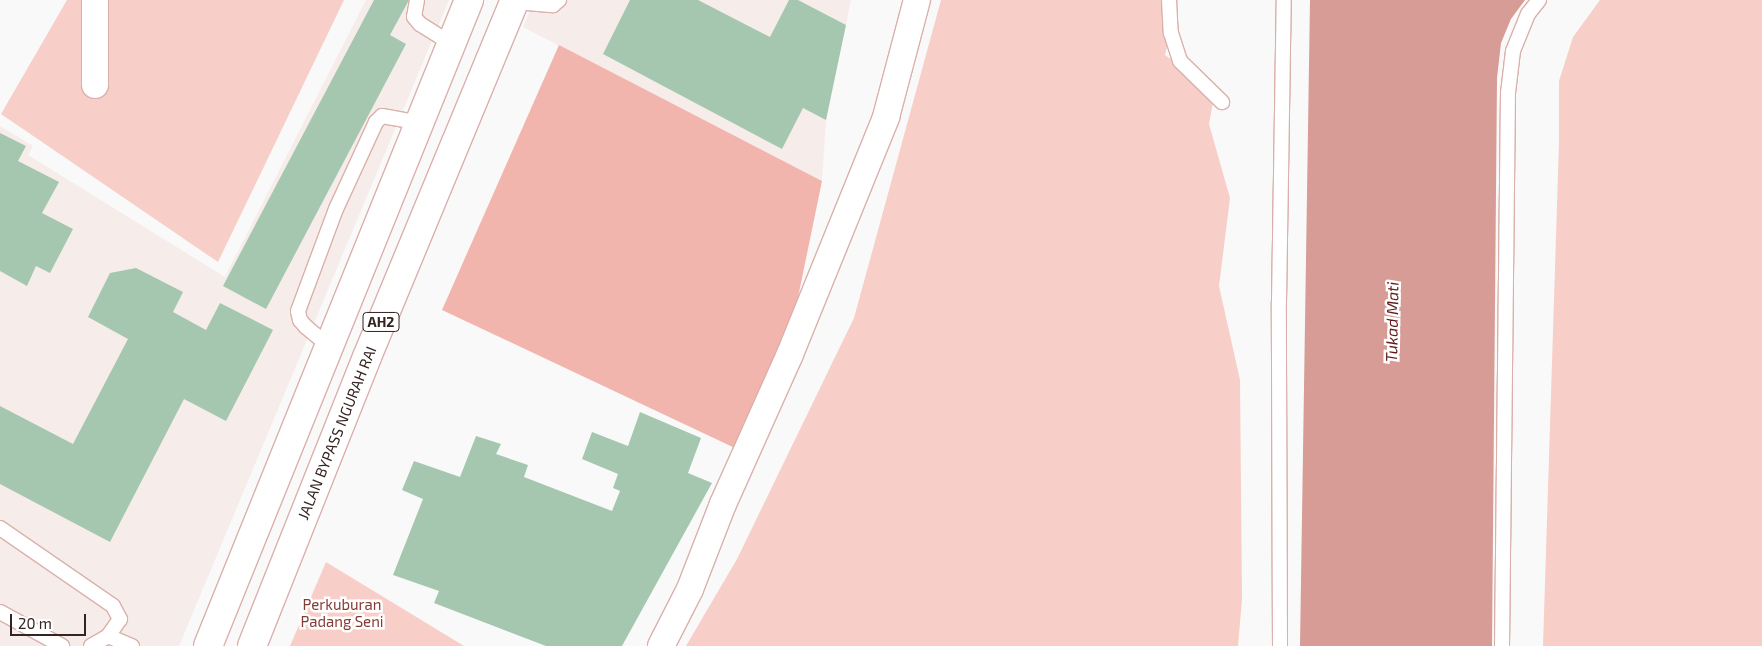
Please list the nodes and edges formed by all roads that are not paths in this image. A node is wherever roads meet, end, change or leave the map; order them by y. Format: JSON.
{"nodes":[{"id":1,"x":95,"y":0,"type":"edge"},
{"id":2,"x":417,"y":0,"type":"edge"},
{"id":3,"x":469,"y":0,"type":"edge"},
{"id":4,"x":559,"y":0,"type":"edge"},
{"id":5,"x":917,"y":0,"type":"edge"},
{"id":6,"x":1169,"y":0,"type":"edge"},
{"id":7,"x":1284,"y":0,"type":"edge"},
{"id":8,"x":1538,"y":0,"type":"edge"},
{"id":9,"x":515,"y":1,"type":"edge"},
{"id":10,"x":451,"y":43,"type":"junction"},
{"id":11,"x":95,"y":85,"type":"dead end"},
{"id":12,"x":1222,"y":102,"type":"dead end"},
{"id":13,"x":420,"y":123,"type":"junction"},
{"id":14,"x":330,"y":347,"type":"junction"},
{"id":15,"x":0,"y":528,"type":"edge"},
{"id":16,"x":0,"y":612,"type":"edge"},
{"id":17,"x":108,"y":636,"type":"junction"},
{"id":18,"x":62,"y":646,"type":"edge"},
{"id":19,"x":90,"y":646,"type":"edge"},
{"id":20,"x":132,"y":646,"type":"edge"},
{"id":21,"x":208,"y":646,"type":"edge"},
{"id":22,"x":252,"y":646,"type":"edge"},
{"id":23,"x":661,"y":646,"type":"edge"},
{"id":24,"x":1280,"y":646,"type":"edge"},
{"id":25,"x":1502,"y":646,"type":"edge"}],
"edges":[{"from":1,"to":11,"type":"street"},
{"from":2,"to":10,"type":"lane"},
{"from":3,"to":10,"type":"highway","number":"AH2"},
{"from":4,"to":9,"type":"lane"},
{"from":5,"to":23,"type":"street"},
{"from":6,"to":12,"type":"lane"},
{"from":7,"to":24,"type":"lane"},
{"from":8,"to":25,"type":"lane"},
{"from":9,"to":22,"type":"highway","name":"JALAN BYPASS NGURAH RAI","number":"AH2"},
{"from":10,"to":13,"type":"highway","number":"AH2"},
{"from":13,"to":14,"type":"highway","number":"AH2"},
{"from":13,"to":14,"type":"lane"},
{"from":14,"to":21,"type":"highway","number":"AH2"},
{"from":15,"to":17,"type":"lane"},
{"from":16,"to":18,"type":"lane"},
{"from":17,"to":19,"type":"lane"},
{"from":17,"to":20,"type":"lane"}]}
